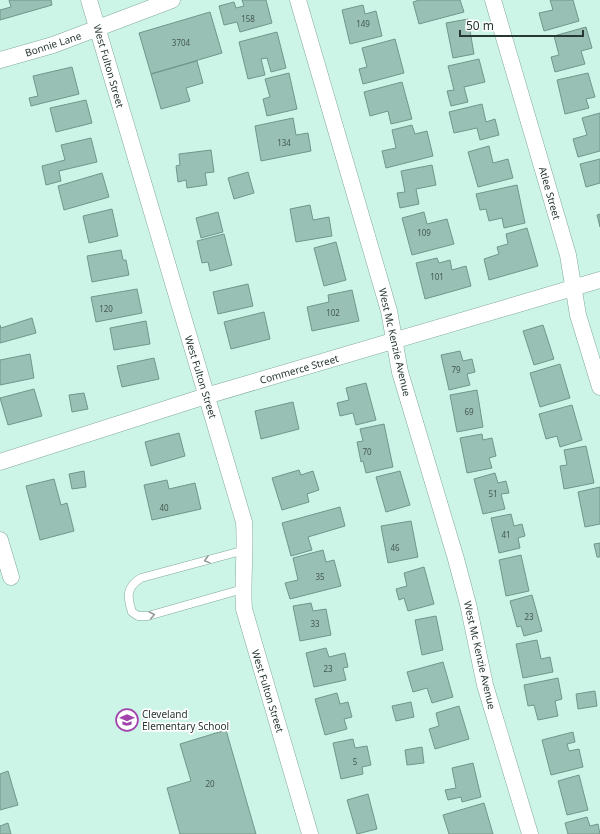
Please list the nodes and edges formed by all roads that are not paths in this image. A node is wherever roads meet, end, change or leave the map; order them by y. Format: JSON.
{"nodes":[{"id":1,"x":89,"y":0,"type":"edge"},
{"id":2,"x":172,"y":0,"type":"edge"},
{"id":3,"x":298,"y":0,"type":"edge"},
{"id":4,"x":493,"y":0,"type":"edge"},
{"id":5,"x":98,"y":29,"type":"junction"},
{"id":6,"x":0,"y":60,"type":"edge"},
{"id":7,"x":600,"y":280,"type":"edge"},
{"id":8,"x":574,"y":288,"type":"junction"},
{"id":9,"x":395,"y":341,"type":"junction"},
{"id":10,"x":600,"y":387,"type":"edge"},
{"id":11,"x":206,"y":396,"type":"junction"},
{"id":12,"x":0,"y":462,"type":"edge"},
{"id":13,"x":0,"y":540,"type":"edge"},
{"id":14,"x":245,"y":550,"type":"junction"},
{"id":15,"x":11,"y":577,"type":"dead end"},
{"id":16,"x":243,"y":589,"type":"junction"},
{"id":17,"x":310,"y":834,"type":"edge"},
{"id":18,"x":530,"y":834,"type":"edge"}],
"edges":[{"from":1,"to":5,"type":"street","name":"West Fulton Street"},
{"from":2,"to":5,"type":"street","name":"Bonnie Lane"},
{"from":3,"to":9,"type":"street","name":"West Mc Kenzie Avenue"},
{"from":4,"to":8,"type":"street","name":"Atlee Street"},
{"from":5,"to":6,"type":"street","name":"Bonnie Lane"},
{"from":5,"to":11,"type":"street","name":"West Fulton Street"},
{"from":7,"to":8,"type":"street","name":"Commerce Street"},
{"from":8,"to":9,"type":"street","name":"Commerce Street"},
{"from":8,"to":10,"type":"street","name":"Atlee Street"},
{"from":9,"to":11,"type":"street","name":"Commerce Street"},
{"from":9,"to":18,"type":"street","name":"West Mc Kenzie Avenue"},
{"from":11,"to":12,"type":"street","name":"Commerce Street"},
{"from":11,"to":14,"type":"street","name":"West Fulton Street"},
{"from":13,"to":15,"type":"street"},
{"from":14,"to":16,"type":"street","name":"West Fulton Street"},
{"from":14,"to":16,"type":"lane","one_way":true},
{"from":16,"to":17,"type":"street","name":"West Fulton Street"}]}
